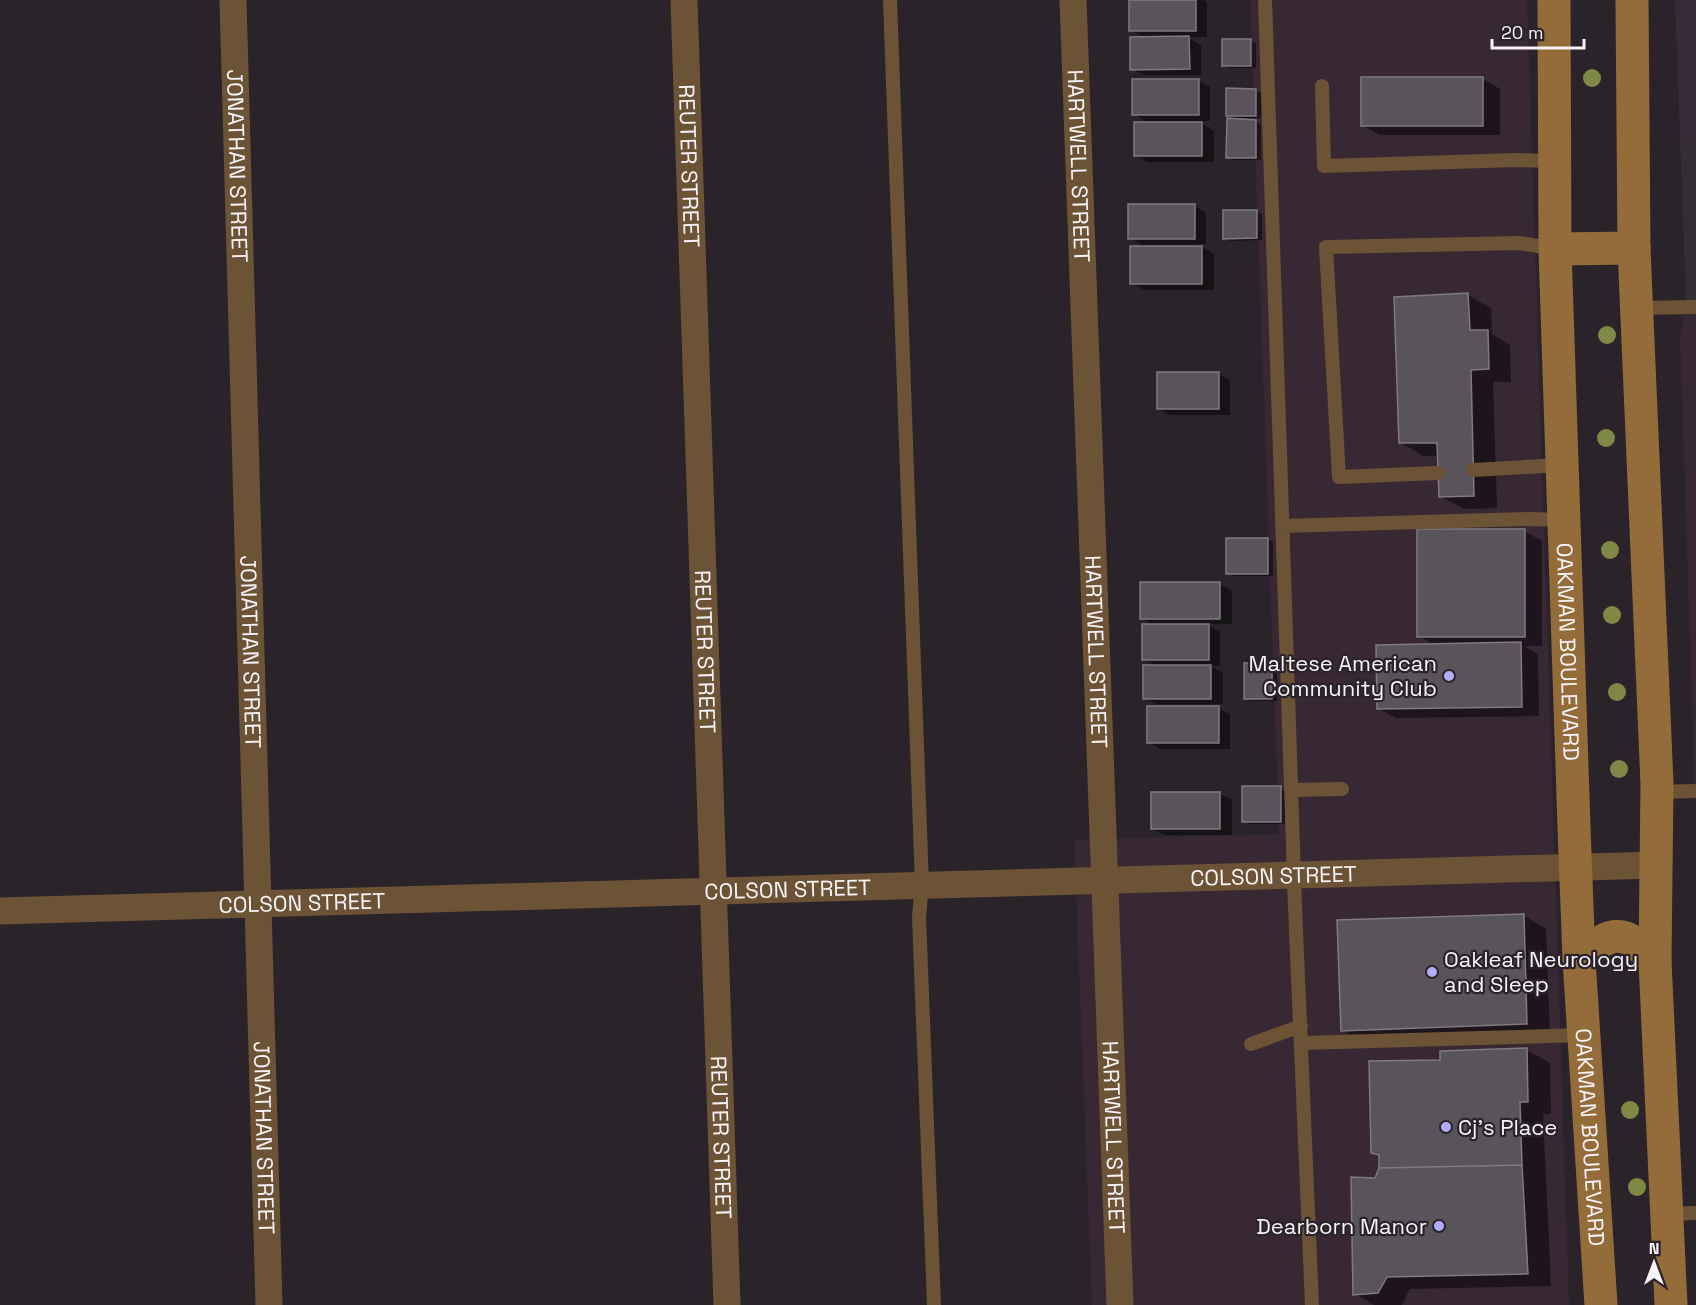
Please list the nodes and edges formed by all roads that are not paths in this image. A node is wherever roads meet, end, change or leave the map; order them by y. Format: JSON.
{"nodes":[{"id":1,"x":232,"y":0,"type":"edge"},
{"id":2,"x":684,"y":0,"type":"edge"},
{"id":3,"x":890,"y":0,"type":"edge"},
{"id":4,"x":1073,"y":0,"type":"edge"},
{"id":5,"x":1265,"y":0,"type":"edge"},
{"id":6,"x":1554,"y":0,"type":"edge"},
{"id":7,"x":1632,"y":0,"type":"edge"},
{"id":8,"x":1322,"y":86,"type":"dead end"},
{"id":9,"x":1554,"y":161,"type":"junction"},
{"id":10,"x":1634,"y":248,"type":"junction"},
{"id":11,"x":1555,"y":249,"type":"junction"},
{"id":12,"x":1696,"y":307,"type":"edge"},
{"id":13,"x":1637,"y":308,"type":"junction"},
{"id":14,"x":1562,"y":465,"type":"junction"},
{"id":15,"x":1473,"y":470,"type":"dead end"},
{"id":16,"x":1438,"y":473,"type":"dead end"},
{"id":17,"x":1564,"y":520,"type":"junction"},
{"id":18,"x":1282,"y":526,"type":"junction"},
{"id":19,"x":1342,"y":789,"type":"dead end"},
{"id":20,"x":1291,"y":790,"type":"junction"},
{"id":21,"x":1696,"y":791,"type":"edge"},
{"id":22,"x":1657,"y":792,"type":"junction"},
{"id":23,"x":1656,"y":865,"type":"junction"},
{"id":24,"x":1575,"y":868,"type":"junction"},
{"id":25,"x":1294,"y":875,"type":"junction"},
{"id":26,"x":1104,"y":880,"type":"junction"},
{"id":27,"x":922,"y":885,"type":"junction"},
{"id":28,"x":714,"y":891,"type":"junction"},
{"id":29,"x":257,"y":904,"type":"junction"},
{"id":30,"x":0,"y":911,"type":"edge"},
{"id":31,"x":1579,"y":959,"type":"junction"},
{"id":32,"x":1655,"y":961,"type":"junction"},
{"id":33,"x":1301,"y":1026,"type":"junction"},
{"id":34,"x":1584,"y":1035,"type":"junction"},
{"id":35,"x":1302,"y":1043,"type":"junction"},
{"id":36,"x":1251,"y":1044,"type":"dead end"},
{"id":37,"x":1681,"y":1213,"type":"edge"},
{"id":38,"x":269,"y":1305,"type":"edge"},
{"id":39,"x":727,"y":1305,"type":"edge"},
{"id":40,"x":933,"y":1305,"type":"edge"},
{"id":41,"x":1120,"y":1305,"type":"edge"},
{"id":42,"x":1312,"y":1305,"type":"edge"},
{"id":43,"x":1601,"y":1305,"type":"edge"},
{"id":44,"x":1671,"y":1305,"type":"edge"}],
"edges":[{"from":1,"to":29,"type":"street","name":"JONATHAN STREET"},
{"from":2,"to":28,"type":"street","name":"REUTER STREET"},
{"from":3,"to":27,"type":"lane"},
{"from":4,"to":26,"type":"street","name":"HARTWELL STREET"},
{"from":5,"to":18,"type":"lane"},
{"from":6,"to":9,"type":"street","name":"OAKMAN BOULEVARD"},
{"from":7,"to":10,"type":"street"},
{"from":8,"to":9,"type":"lane"},
{"from":9,"to":11,"type":"street","name":"OAKMAN BOULEVARD"},
{"from":10,"to":11,"type":"street"},
{"from":10,"to":13,"type":"street"},
{"from":11,"to":14,"type":"street","name":"OAKMAN BOULEVARD"},
{"from":11,"to":16,"type":"lane"},
{"from":12,"to":13,"type":"lane"},
{"from":13,"to":22,"type":"street"},
{"from":14,"to":15,"type":"lane"},
{"from":14,"to":17,"type":"street","name":"OAKMAN BOULEVARD"},
{"from":17,"to":18,"type":"lane"},
{"from":17,"to":24,"type":"street","name":"OAKMAN BOULEVARD"},
{"from":18,"to":20,"type":"lane"},
{"from":19,"to":20,"type":"lane"},
{"from":20,"to":25,"type":"lane"},
{"from":21,"to":22,"type":"lane"},
{"from":22,"to":23,"type":"street"},
{"from":23,"to":24,"type":"street","name":"COLSON STREET"},
{"from":23,"to":32,"type":"street"},
{"from":24,"to":25,"type":"street","name":"COLSON STREET"},
{"from":24,"to":31,"type":"street","name":"OAKMAN BOULEVARD"},
{"from":25,"to":26,"type":"street","name":"COLSON STREET"},
{"from":25,"to":33,"type":"lane"},
{"from":26,"to":27,"type":"street","name":"COLSON STREET"},
{"from":26,"to":41,"type":"street","name":"HARTWELL STREET"},
{"from":27,"to":28,"type":"street","name":"COLSON STREET"},
{"from":27,"to":40,"type":"lane"},
{"from":28,"to":29,"type":"street","name":"COLSON STREET"},
{"from":28,"to":39,"type":"street","name":"REUTER STREET"},
{"from":29,"to":30,"type":"street","name":"COLSON STREET"},
{"from":29,"to":38,"type":"street","name":"JONATHAN STREET"},
{"from":31,"to":32,"type":"street"},
{"from":31,"to":34,"type":"street","name":"OAKMAN BOULEVARD"},
{"from":32,"to":37,"type":"street"},
{"from":33,"to":35,"type":"lane"},
{"from":33,"to":36,"type":"lane"},
{"from":34,"to":35,"type":"lane"},
{"from":34,"to":43,"type":"street","name":"OAKMAN BOULEVARD"},
{"from":35,"to":42,"type":"lane"},
{"from":37,"to":44,"type":"street"}]}
